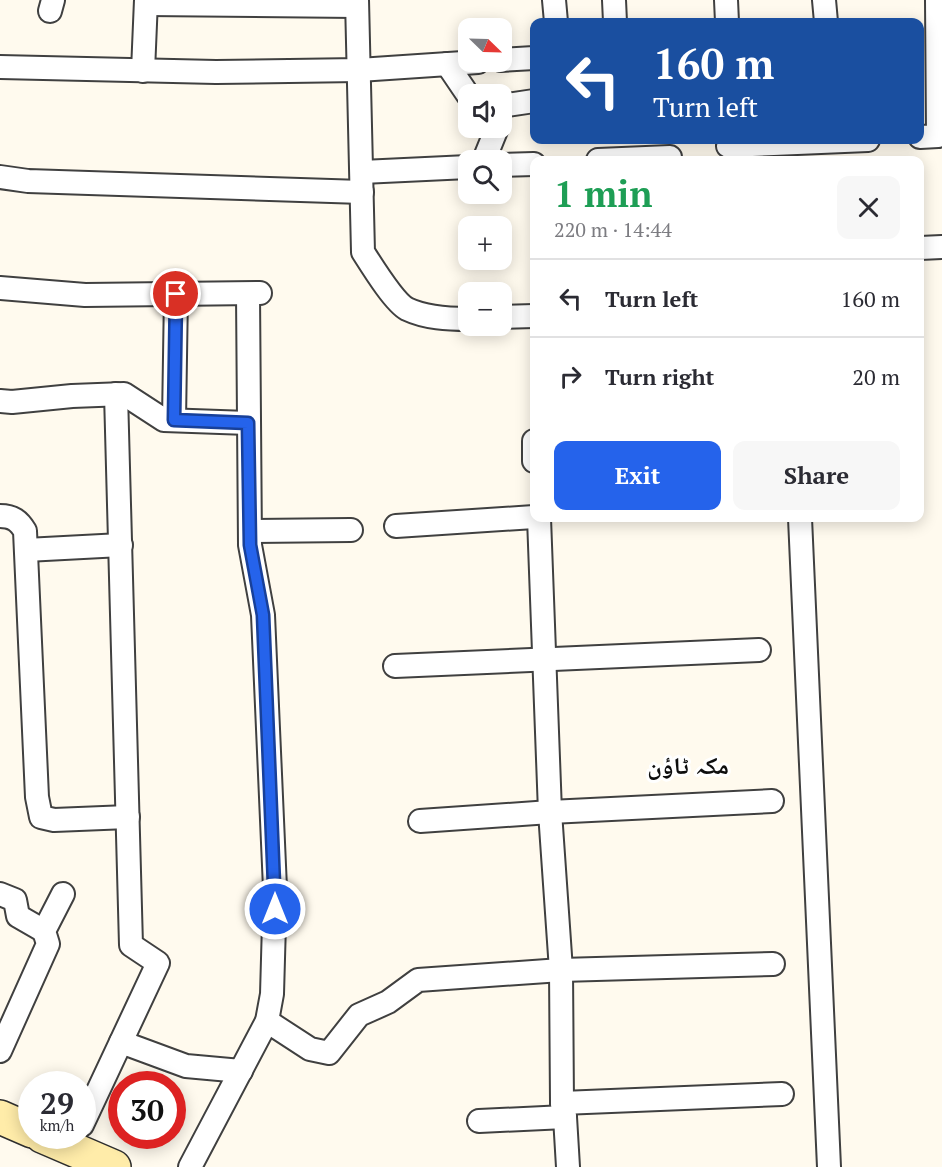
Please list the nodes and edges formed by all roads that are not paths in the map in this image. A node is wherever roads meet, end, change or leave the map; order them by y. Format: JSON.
{"nodes":[{"id":1,"x":554,"y":0,"type":"edge"},
{"id":2,"x":614,"y":0,"type":"edge"},
{"id":3,"x":726,"y":0,"type":"edge"},
{"id":4,"x":824,"y":0,"type":"edge"},
{"id":5,"x":937,"y":0,"type":"edge"},
{"id":6,"x":146,"y":2,"type":"edge"},
{"id":7,"x":357,"y":3,"type":"edge"},
{"id":8,"x":556,"y":18,"type":"edge"},
{"id":9,"x":615,"y":18,"type":"edge"},
{"id":10,"x":727,"y":18,"type":"edge"},
{"id":11,"x":826,"y":18,"type":"edge"},
{"id":12,"x":530,"y":58,"type":"edge"},
{"id":13,"x":512,"y":59,"type":"edge"},
{"id":14,"x":458,"y":63,"type":"edge"},
{"id":15,"x":447,"y":64,"type":"junction"},
{"id":16,"x":0,"y":67,"type":"edge"},
{"id":17,"x":359,"y":70,"type":"junction"},
{"id":18,"x":143,"y":71,"type":"junction"},
{"id":19,"x":461,"y":84,"type":"edge"},
{"id":20,"x":530,"y":101,"type":"edge"},
{"id":21,"x":512,"y":107,"type":"edge"},
{"id":22,"x":924,"y":137,"type":"edge"},
{"id":23,"x":788,"y":144,"type":"edge"},
{"id":24,"x":622,"y":149,"type":"edge"},
{"id":25,"x":729,"y":149,"type":"edge"},
{"id":26,"x":607,"y":156,"type":"edge"},
{"id":27,"x":664,"y":156,"type":"edge"},
{"id":28,"x":530,"y":164,"type":"edge"},
{"id":29,"x":512,"y":165,"type":"edge"},
{"id":30,"x":458,"y":168,"type":"edge"},
{"id":31,"x":0,"y":177,"type":"edge"},
{"id":32,"x":362,"y":182,"type":"junction"},
{"id":33,"x":942,"y":247,"type":"edge"},
{"id":34,"x":924,"y":248,"type":"edge"},
{"id":35,"x":0,"y":288,"type":"edge"},
{"id":36,"x":176,"y":294,"type":"junction"},
{"id":37,"x":530,"y":316,"type":"edge"},
{"id":38,"x":512,"y":317,"type":"edge"},
{"id":39,"x":458,"y":318,"type":"edge"},
{"id":40,"x":116,"y":394,"type":"junction"},
{"id":41,"x":0,"y":401,"type":"edge"},
{"id":42,"x":174,"y":420,"type":"junction"},
{"id":43,"x":248,"y":423,"type":"junction"},
{"id":44,"x":0,"y":516,"type":"edge"},
{"id":45,"x":530,"y":517,"type":"edge"},
{"id":46,"x":539,"y":522,"type":"edge"},
{"id":47,"x":800,"y":522,"type":"edge"},
{"id":48,"x":396,"y":525,"type":"dead end"},
{"id":49,"x":351,"y":530,"type":"dead end"},
{"id":50,"x":250,"y":531,"type":"junction"},
{"id":51,"x":121,"y":545,"type":"junction"},
{"id":52,"x":26,"y":550,"type":"junction"},
{"id":53,"x":759,"y":650,"type":"dead end"},
{"id":54,"x":543,"y":659,"type":"junction"},
{"id":55,"x":395,"y":666,"type":"dead end"},
{"id":56,"x":772,"y":801,"type":"dead end"},
{"id":57,"x":550,"y":812,"type":"junction"},
{"id":58,"x":128,"y":817,"type":"junction"},
{"id":59,"x":420,"y":821,"type":"dead end"},
{"id":60,"x":0,"y":894,"type":"edge"},
{"id":61,"x":63,"y":894,"type":"dead end"},
{"id":62,"x":44,"y":931,"type":"junction"},
{"id":63,"x":774,"y":964,"type":"dead end"},
{"id":64,"x":561,"y":970,"type":"junction"},
{"id":65,"x":267,"y":1021,"type":"junction"},
{"id":66,"x":121,"y":1042,"type":"junction"},
{"id":67,"x":0,"y":1052,"type":"edge"},
{"id":68,"x":241,"y":1071,"type":"junction"},
{"id":69,"x":782,"y":1094,"type":"dead end"},
{"id":70,"x":96,"y":1095,"type":"edge"},
{"id":71,"x":563,"y":1110,"type":"junction"},
{"id":72,"x":0,"y":1117,"type":"edge"},
{"id":73,"x":479,"y":1121,"type":"dead end"},
{"id":74,"x":18,"y":1125,"type":"edge"},
{"id":75,"x":93,"y":1149,"type":"edge"},
{"id":76,"x":114,"y":1167,"type":"edge"},
{"id":77,"x":190,"y":1167,"type":"edge"},
{"id":78,"x":568,"y":1167,"type":"edge"},
{"id":79,"x":829,"y":1167,"type":"edge"}],
"edges":[{"from":1,"to":8,"type":"street"},
{"from":2,"to":9,"type":"street"},
{"from":3,"to":10,"type":"street"},
{"from":4,"to":11,"type":"street"},
{"from":5,"to":22,"type":"street"},
{"from":6,"to":7,"type":"street"},
{"from":6,"to":18,"type":"street"},
{"from":7,"to":17,"type":"street"},
{"from":12,"to":13,"type":"street"},
{"from":14,"to":15,"type":"street"},
{"from":15,"to":17,"type":"street"},
{"from":15,"to":19,"type":"street"},
{"from":16,"to":18,"type":"street"},
{"from":17,"to":18,"type":"street"},
{"from":17,"to":32,"type":"street"},
{"from":20,"to":21,"type":"street"},
{"from":23,"to":25,"type":"street"},
{"from":24,"to":26,"type":"street"},
{"from":24,"to":27,"type":"street"},
{"from":28,"to":29,"type":"street"},
{"from":30,"to":32,"type":"street"},
{"from":31,"to":32,"type":"street"},
{"from":32,"to":39,"type":"street"},
{"from":33,"to":34,"type":"street"},
{"from":35,"to":36,"type":"street"},
{"from":36,"to":42,"type":"street"},
{"from":36,"to":43,"type":"street"},
{"from":37,"to":38,"type":"street"},
{"from":40,"to":41,"type":"street"},
{"from":40,"to":42,"type":"street"},
{"from":40,"to":51,"type":"street"},
{"from":42,"to":43,"type":"street"},
{"from":43,"to":50,"type":"street"},
{"from":44,"to":52,"type":"street"},
{"from":45,"to":48,"type":"street"},
{"from":46,"to":54,"type":"street"},
{"from":47,"to":79,"type":"street"},
{"from":49,"to":50,"type":"street"},
{"from":50,"to":65,"type":"street"},
{"from":51,"to":52,"type":"street"},
{"from":51,"to":58,"type":"street"},
{"from":52,"to":58,"type":"street"},
{"from":53,"to":54,"type":"street"},
{"from":54,"to":55,"type":"street"},
{"from":54,"to":57,"type":"street"},
{"from":56,"to":57,"type":"street"},
{"from":57,"to":59,"type":"street"},
{"from":57,"to":64,"type":"street"},
{"from":58,"to":66,"type":"street"},
{"from":60,"to":62,"type":"street"},
{"from":61,"to":62,"type":"street"},
{"from":62,"to":67,"type":"street"},
{"from":63,"to":64,"type":"street"},
{"from":64,"to":65,"type":"street"},
{"from":64,"to":71,"type":"street"},
{"from":65,"to":68,"type":"street"},
{"from":66,"to":68,"type":"street"},
{"from":66,"to":70,"type":"street"},
{"from":68,"to":77,"type":"street"},
{"from":69,"to":71,"type":"street"},
{"from":71,"to":73,"type":"street"},
{"from":71,"to":78,"type":"street"},
{"from":72,"to":74,"type":"street"},
{"from":75,"to":76,"type":"street"}]}
